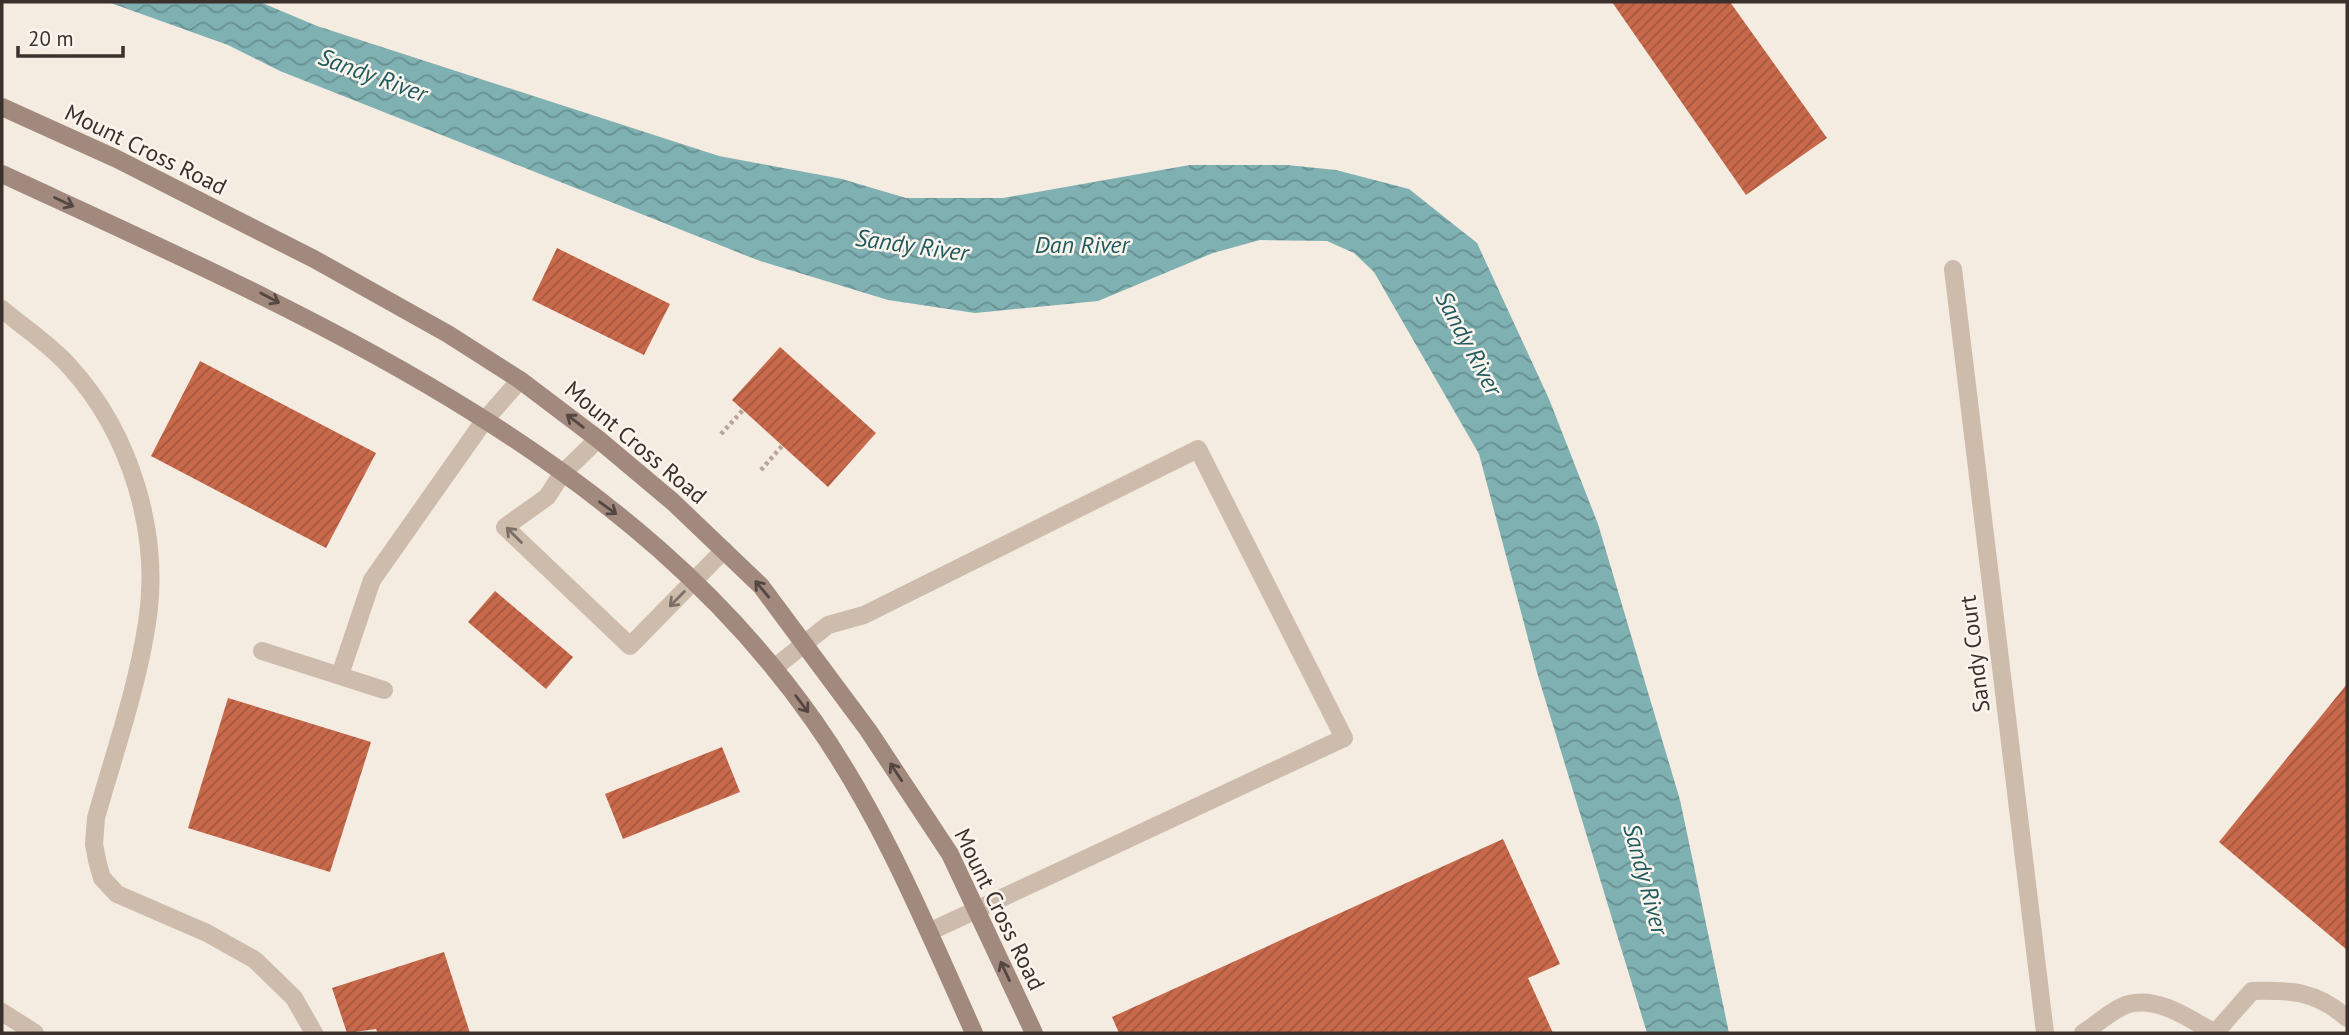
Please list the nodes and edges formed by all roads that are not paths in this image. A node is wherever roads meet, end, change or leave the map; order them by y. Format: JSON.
{"nodes":[{"id":1,"x":2,"y":107,"type":"edge"},
{"id":2,"x":2,"y":174,"type":"edge"},
{"id":3,"x":1953,"y":269,"type":"dead end"},
{"id":4,"x":2,"y":309,"type":"edge"},
{"id":5,"x":520,"y":380,"type":"junction"},
{"id":6,"x":484,"y":421,"type":"junction"},
{"id":7,"x":598,"y":439,"type":"junction"},
{"id":8,"x":562,"y":474,"type":"junction"},
{"id":9,"x":724,"y":550,"type":"junction"},
{"id":10,"x":696,"y":580,"type":"junction"},
{"id":11,"x":804,"y":644,"type":"junction"},
{"id":12,"x":261,"y":650,"type":"dead end"},
{"id":13,"x":774,"y":668,"type":"junction"},
{"id":14,"x":340,"y":675,"type":"junction"},
{"id":15,"x":384,"y":690,"type":"dead end"},
{"id":16,"x":976,"y":910,"type":"junction"},
{"id":17,"x":929,"y":932,"type":"junction"},
{"id":18,"x":2,"y":1012,"type":"edge"},
{"id":19,"x":2347,"y":1018,"type":"edge"},
{"id":20,"x":35,"y":1033,"type":"edge"},
{"id":21,"x":314,"y":1033,"type":"edge"},
{"id":22,"x":974,"y":1033,"type":"edge"},
{"id":23,"x":1034,"y":1033,"type":"edge"},
{"id":24,"x":2045,"y":1033,"type":"edge"},
{"id":25,"x":2083,"y":1033,"type":"edge"},
{"id":26,"x":2215,"y":1033,"type":"edge"}],
"edges":[{"from":1,"to":5,"type":"main road","name":"Mount Cross Road"},
{"from":2,"to":6,"type":"main road","one_way":true},
{"from":3,"to":24,"type":"street","name":"Sandy Court"},
{"from":4,"to":21,"type":"street"},
{"from":5,"to":6,"type":"street"},
{"from":7,"to":5,"type":"main road","name":"Mount Cross Road","one_way":true},
{"from":6,"to":8,"type":"main road"},
{"from":6,"to":14,"type":"street"},
{"from":7,"to":8,"type":"street"},
{"from":7,"to":9,"type":"main road","name":"Mount Cross Road"},
{"from":8,"to":10,"type":"main road","one_way":true},
{"from":10,"to":8,"type":"street","one_way":true},
{"from":9,"to":10,"type":"street"},
{"from":11,"to":9,"type":"main road","name":"Mount Cross Road","one_way":true},
{"from":10,"to":13,"type":"main road"},
{"from":11,"to":13,"type":"street"},
{"from":16,"to":11,"type":"main road","name":"Mount Cross Road","one_way":true},
{"from":11,"to":16,"type":"street"},
{"from":12,"to":14,"type":"street"},
{"from":13,"to":17,"type":"main road","one_way":true},
{"from":14,"to":15,"type":"street"},
{"from":16,"to":17,"type":"street"},
{"from":23,"to":16,"type":"main road","name":"Mount Cross Road","one_way":true},
{"from":17,"to":22,"type":"main road"},
{"from":18,"to":20,"type":"street"},
{"from":19,"to":26,"type":"street"},
{"from":25,"to":26,"type":"street"}]}
